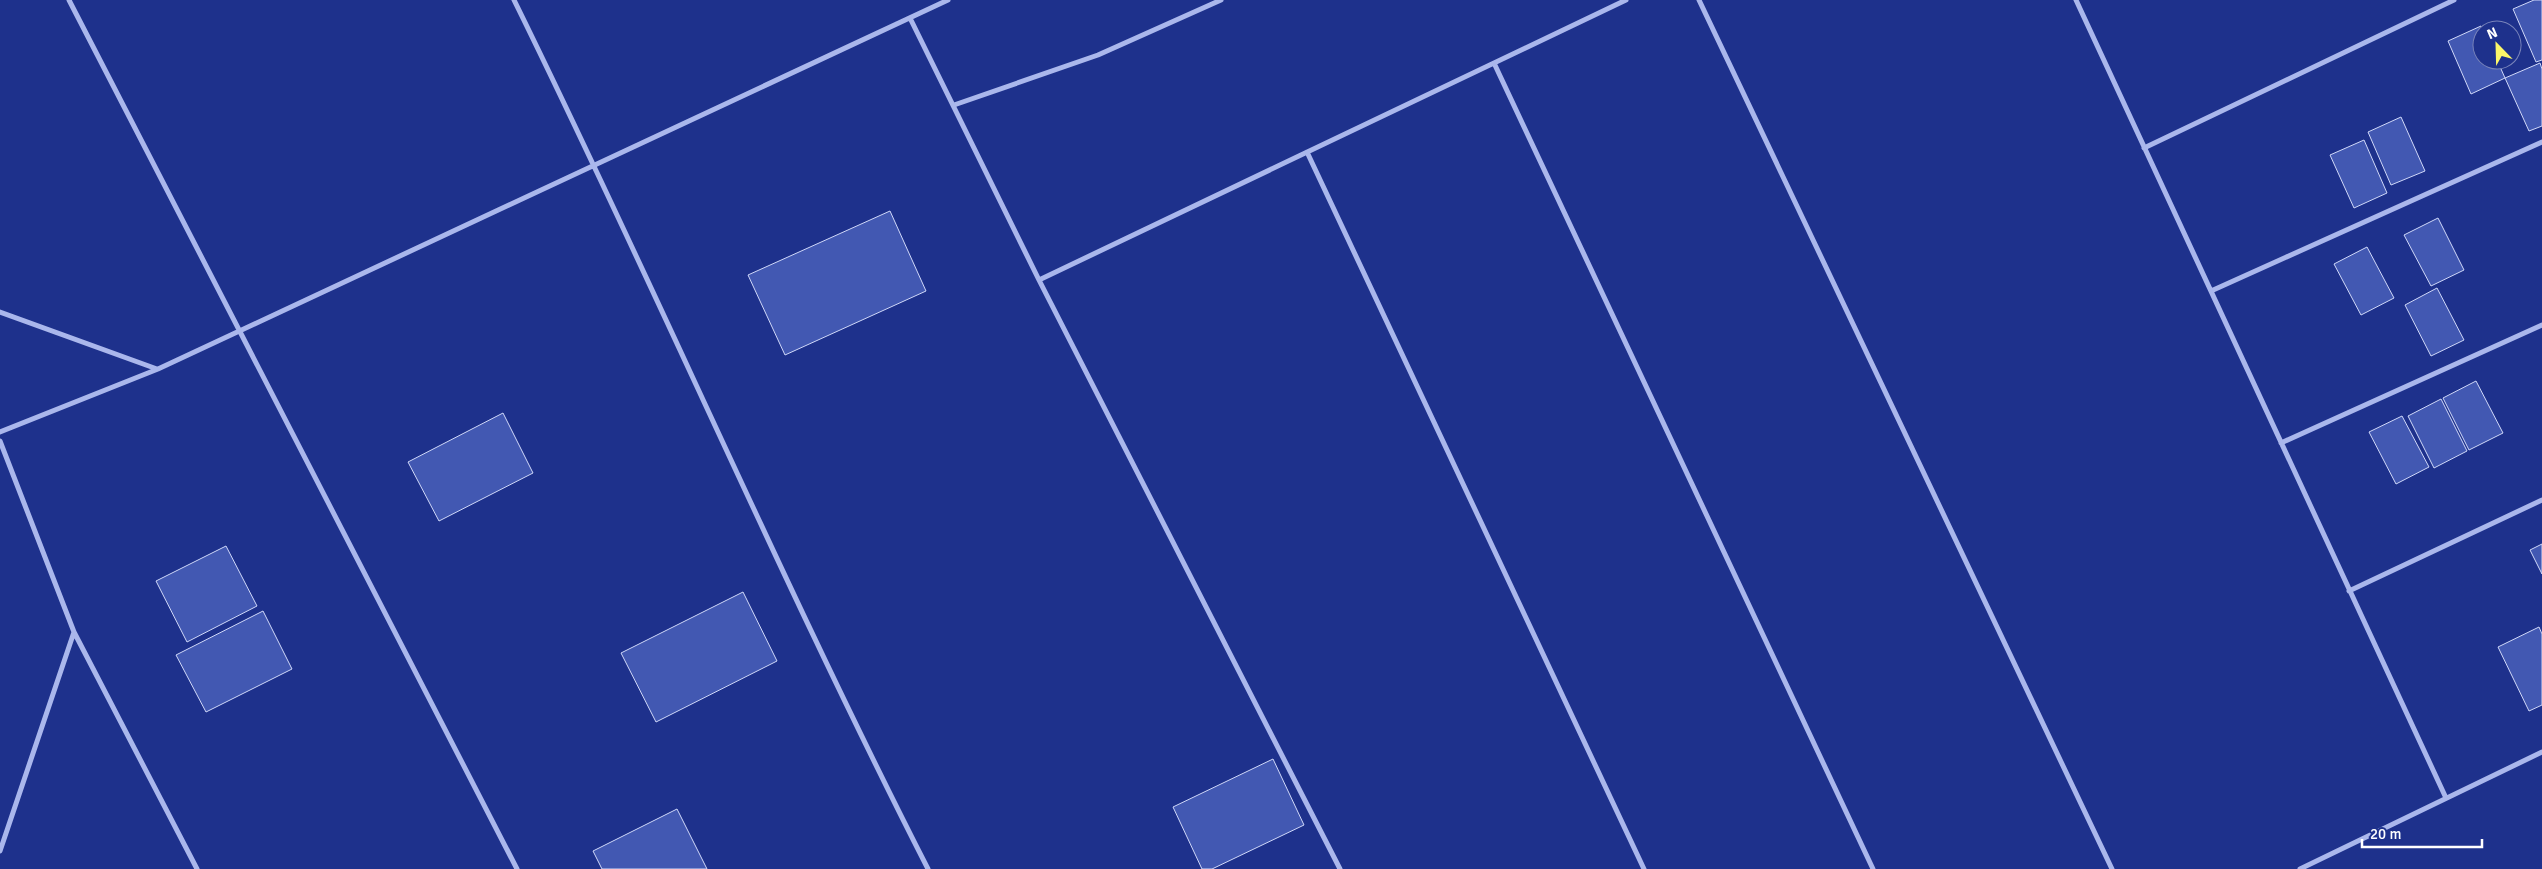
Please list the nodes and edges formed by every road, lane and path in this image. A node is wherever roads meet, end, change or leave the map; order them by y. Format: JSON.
{"nodes":[{"id":1,"x":69,"y":0,"type":"edge"},
{"id":2,"x":514,"y":0,"type":"edge"},
{"id":3,"x":948,"y":0,"type":"edge"},
{"id":4,"x":1222,"y":0,"type":"edge"},
{"id":5,"x":1626,"y":0,"type":"edge"},
{"id":6,"x":1699,"y":0,"type":"edge"},
{"id":7,"x":2076,"y":0,"type":"edge"},
{"id":8,"x":2454,"y":0,"type":"edge"},
{"id":9,"x":910,"y":18,"type":"junction"},
{"id":10,"x":1494,"y":63,"type":"junction"},
{"id":11,"x":954,"y":105,"type":"junction"},
{"id":12,"x":2542,"y":142,"type":"edge"},
{"id":13,"x":2144,"y":148,"type":"junction"},
{"id":14,"x":1307,"y":152,"type":"junction"},
{"id":15,"x":595,"y":164,"type":"junction"},
{"id":16,"x":1040,"y":280,"type":"junction"},
{"id":17,"x":2211,"y":292,"type":"junction"},
{"id":18,"x":0,"y":312,"type":"edge"},
{"id":19,"x":2542,"y":325,"type":"edge"},
{"id":20,"x":239,"y":330,"type":"junction"},
{"id":21,"x":158,"y":369,"type":"junction"},
{"id":22,"x":0,"y":432,"type":"edge"},
{"id":23,"x":0,"y":441,"type":"edge"},
{"id":24,"x":2281,"y":443,"type":"junction"},
{"id":25,"x":2542,"y":500,"type":"edge"},
{"id":26,"x":2349,"y":591,"type":"junction"},
{"id":27,"x":74,"y":632,"type":"junction"},
{"id":28,"x":2542,"y":752,"type":"edge"},
{"id":29,"x":2446,"y":798,"type":"junction"},
{"id":30,"x":0,"y":851,"type":"edge"},
{"id":31,"x":197,"y":869,"type":"edge"},
{"id":32,"x":517,"y":869,"type":"edge"},
{"id":33,"x":928,"y":869,"type":"edge"},
{"id":34,"x":1340,"y":869,"type":"edge"},
{"id":35,"x":1644,"y":869,"type":"edge"},
{"id":36,"x":1873,"y":869,"type":"edge"},
{"id":37,"x":2112,"y":869,"type":"edge"},
{"id":38,"x":2300,"y":869,"type":"edge"}],
"edges":[{"from":1,"to":20,"type":"street"},
{"from":2,"to":15,"type":"street"},
{"from":3,"to":9,"type":"street"},
{"from":4,"to":11,"type":"street"},
{"from":5,"to":10,"type":"street"},
{"from":6,"to":37,"type":"street"},
{"from":7,"to":13,"type":"street"},
{"from":8,"to":13,"type":"street"},
{"from":9,"to":11,"type":"street"},
{"from":9,"to":15,"type":"street"},
{"from":10,"to":14,"type":"street"},
{"from":10,"to":36,"type":"street"},
{"from":11,"to":16,"type":"street"},
{"from":12,"to":17,"type":"street"},
{"from":13,"to":17,"type":"street"},
{"from":14,"to":16,"type":"street"},
{"from":14,"to":35,"type":"street"},
{"from":15,"to":20,"type":"street"},
{"from":15,"to":33,"type":"street"},
{"from":16,"to":34,"type":"street"},
{"from":17,"to":24,"type":"street"},
{"from":18,"to":21,"type":"street"},
{"from":19,"to":24,"type":"street"},
{"from":20,"to":21,"type":"street"},
{"from":20,"to":32,"type":"street"},
{"from":21,"to":22,"type":"street"},
{"from":23,"to":27,"type":"street"},
{"from":24,"to":26,"type":"street"},
{"from":25,"to":26,"type":"street"},
{"from":26,"to":29,"type":"street"},
{"from":27,"to":30,"type":"street"},
{"from":27,"to":31,"type":"street"},
{"from":28,"to":29,"type":"street"},
{"from":29,"to":38,"type":"street"}]}
